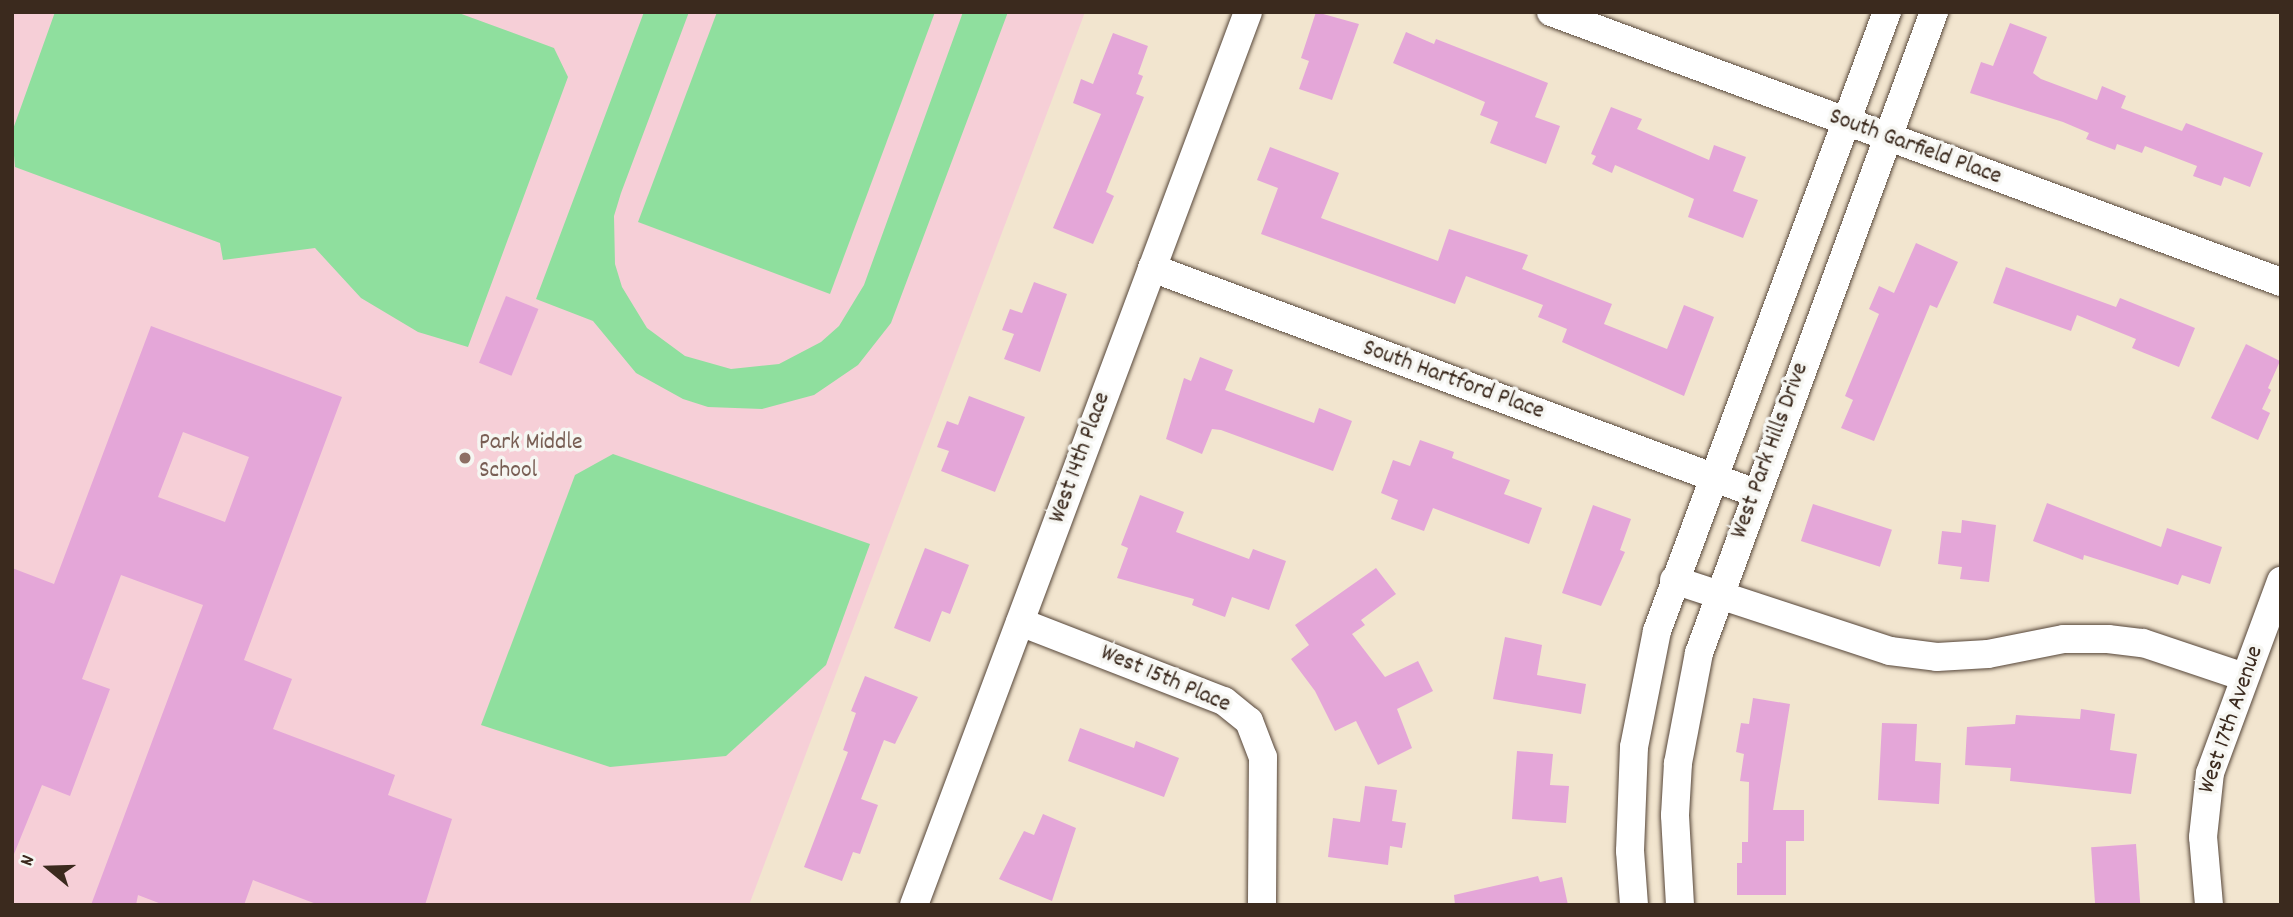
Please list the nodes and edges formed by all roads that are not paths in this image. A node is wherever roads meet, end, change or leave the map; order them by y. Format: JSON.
{"nodes":[{"id":1,"x":1248,"y":12,"type":"edge"},
{"id":2,"x":1550,"y":12,"type":"edge"},
{"id":3,"x":1888,"y":12,"type":"edge"},
{"id":4,"x":1934,"y":12,"type":"edge"},
{"id":5,"x":1846,"y":123,"type":"junction"},
{"id":6,"x":1888,"y":138,"type":"junction"},
{"id":7,"x":1152,"y":268,"type":"junction"},
{"id":8,"x":2281,"y":282,"type":"edge"},
{"id":9,"x":1712,"y":477,"type":"junction"},
{"id":10,"x":1755,"y":493,"type":"junction"},
{"id":11,"x":1674,"y":580,"type":"junction"},
{"id":12,"x":2281,"y":581,"type":"edge"},
{"id":13,"x":1717,"y":596,"type":"junction"},
{"id":14,"x":1020,"y":622,"type":"junction"},
{"id":15,"x":2245,"y":677,"type":"junction"},
{"id":16,"x":914,"y":905,"type":"edge"},
{"id":17,"x":1262,"y":905,"type":"edge"},
{"id":18,"x":1633,"y":905,"type":"edge"},
{"id":19,"x":1680,"y":905,"type":"edge"},
{"id":20,"x":2209,"y":905,"type":"edge"}],
"edges":[{"from":1,"to":7,"type":"street","name":"West 14th Place"},
{"from":2,"to":5,"type":"street","name":"South Garfield Place"},
{"from":3,"to":5,"type":"street","name":"West Park Hills Drive"},
{"from":4,"to":6,"type":"street","name":"West Park Hills Drive"},
{"from":5,"to":6,"type":"street","name":"South Garfield Place"},
{"from":5,"to":9,"type":"street","name":"West Park Hills Drive"},
{"from":6,"to":8,"type":"street","name":"South Garfield Place"},
{"from":6,"to":10,"type":"street","name":"West Park Hills Drive"},
{"from":7,"to":9,"type":"street","name":"South Hartford Place"},
{"from":7,"to":14,"type":"street","name":"West 14th Place"},
{"from":9,"to":10,"type":"street","name":"South Hartford Place"},
{"from":9,"to":11,"type":"street","name":"West Park Hills Drive"},
{"from":10,"to":13,"type":"street","name":"West Park Hills Drive"},
{"from":11,"to":13,"type":"street"},
{"from":11,"to":18,"type":"street","name":"West Park Hills Drive"},
{"from":12,"to":15,"type":"street","name":"West 17th Avenue"},
{"from":13,"to":15,"type":"street"},
{"from":13,"to":19,"type":"street","name":"West Park Hills Drive"},
{"from":14,"to":16,"type":"street","name":"West 14th Place"},
{"from":14,"to":17,"type":"street","name":"West 15th Place"},
{"from":15,"to":20,"type":"street","name":"West 17th Avenue"}]}
